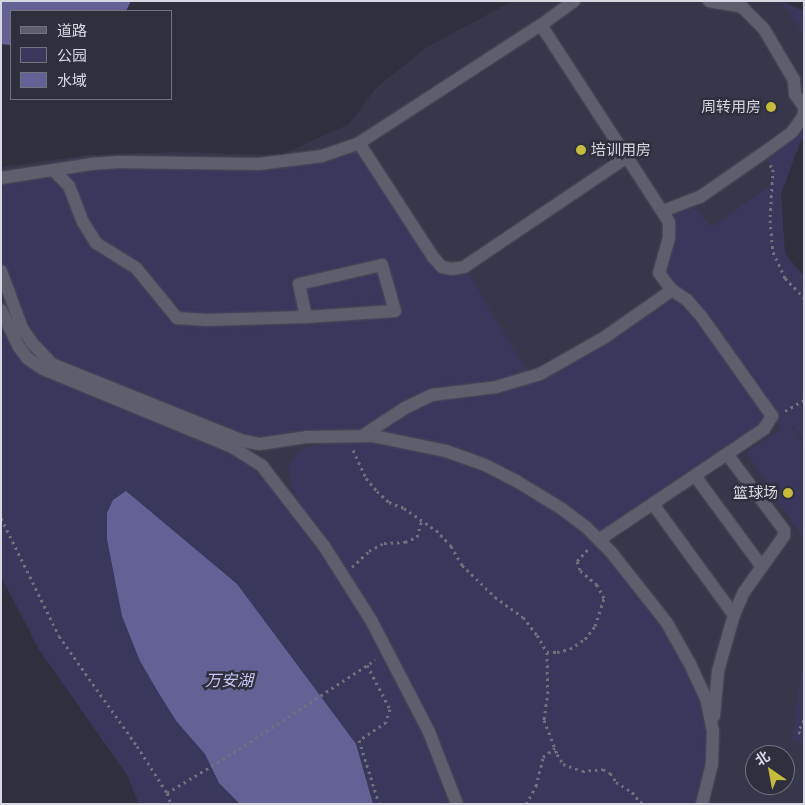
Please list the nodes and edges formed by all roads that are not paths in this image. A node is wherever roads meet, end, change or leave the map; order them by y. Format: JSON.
{"nodes":[{"id":1,"x":574,"y":1,"type":"edge"},
{"id":2,"x":709,"y":1,"type":"edge"},
{"id":3,"x":540,"y":26,"type":"junction"},
{"id":4,"x":804,"y":107,"type":"edge"},
{"id":5,"x":804,"y":112,"type":"edge"},
{"id":6,"x":359,"y":143,"type":"junction"},
{"id":7,"x":627,"y":157,"type":"junction"},
{"id":8,"x":54,"y":171,"type":"junction"},
{"id":9,"x":1,"y":178,"type":"edge"},
{"id":10,"x":663,"y":212,"type":"junction"},
{"id":11,"x":1,"y":271,"type":"edge"},
{"id":12,"x":672,"y":290,"type":"junction"},
{"id":13,"x":2,"y":311,"type":"edge"},
{"id":14,"x":306,"y":317,"type":"junction"},
{"id":15,"x":362,"y":436,"type":"junction"},
{"id":16,"x":727,"y":454,"type":"junction"},
{"id":17,"x":695,"y":476,"type":"junction"},
{"id":18,"x":653,"y":504,"type":"junction"},
{"id":19,"x":599,"y":540,"type":"junction"},
{"id":20,"x":762,"y":567,"type":"junction"},
{"id":21,"x":734,"y":615,"type":"junction"},
{"id":22,"x":713,"y":731,"type":"junction"},
{"id":23,"x":457,"y":804,"type":"edge"},
{"id":24,"x":702,"y":804,"type":"edge"}],
"edges":[{"from":1,"to":3,"type":"street"},
{"from":2,"to":4,"type":"street"},
{"from":3,"to":6,"type":"street"},
{"from":3,"to":7,"type":"street"},
{"from":5,"to":10,"type":"street"},
{"from":6,"to":7,"type":"street"},
{"from":6,"to":8,"type":"street"},
{"from":7,"to":10,"type":"street"},
{"from":8,"to":9,"type":"street"},
{"from":8,"to":14,"type":"street"},
{"from":10,"to":12,"type":"street"},
{"from":11,"to":15,"type":"street"},
{"from":12,"to":15,"type":"street"},
{"from":12,"to":16,"type":"street"},
{"from":13,"to":23,"type":"street"},
{"from":14,"to":14,"type":"street"},
{"from":15,"to":19,"type":"street"},
{"from":16,"to":17,"type":"street"},
{"from":16,"to":20,"type":"street"},
{"from":17,"to":18,"type":"street"},
{"from":17,"to":20,"type":"street"},
{"from":18,"to":19,"type":"street"},
{"from":18,"to":21,"type":"street"},
{"from":19,"to":22,"type":"street"},
{"from":20,"to":21,"type":"street"},
{"from":21,"to":22,"type":"street"},
{"from":22,"to":24,"type":"street"}]}
